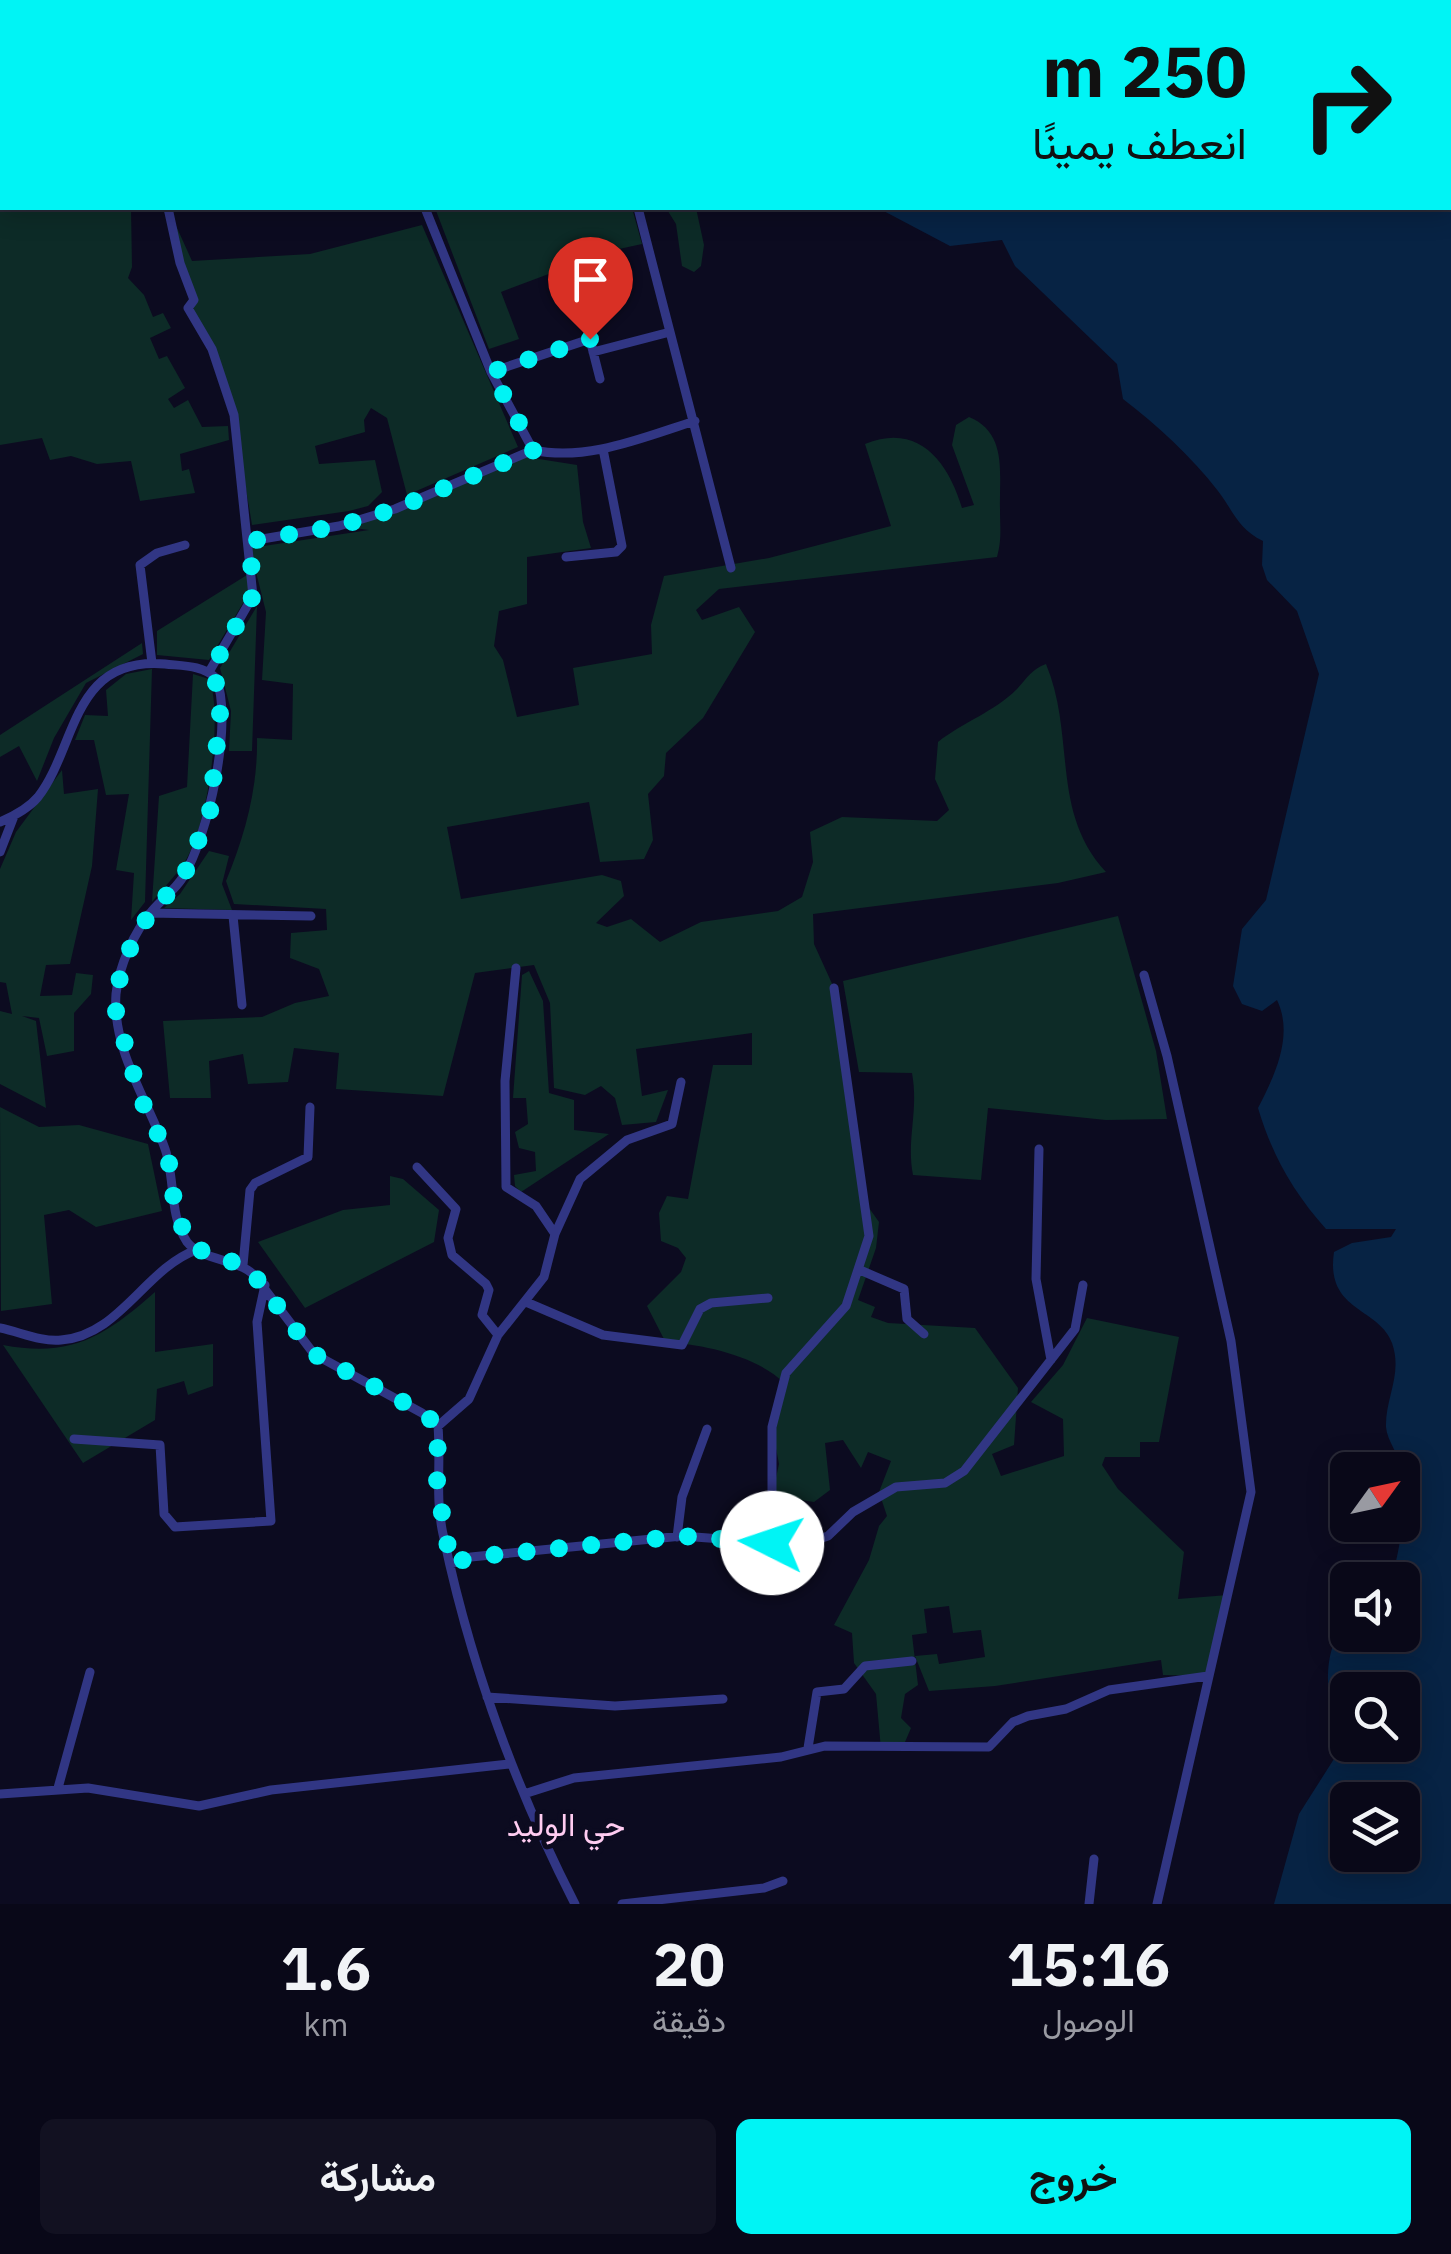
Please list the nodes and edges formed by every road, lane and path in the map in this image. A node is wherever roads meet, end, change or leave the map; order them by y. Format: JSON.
{"nodes":[{"id":1,"x":168,"y":210,"type":"edge"},
{"id":2,"x":426,"y":210,"type":"edge"},
{"id":3,"x":639,"y":210,"type":"edge"},
{"id":4,"x":574,"y":277,"type":"dead end"},
{"id":5,"x":670,"y":332,"type":"junction"},
{"id":6,"x":590,"y":339,"type":"junction"},
{"id":7,"x":593,"y":352,"type":"junction"},
{"id":8,"x":491,"y":372,"type":"junction"},
{"id":9,"x":600,"y":379,"type":"dead end"},
{"id":10,"x":695,"y":421,"type":"junction"},
{"id":11,"x":603,"y":449,"type":"junction"},
{"id":12,"x":534,"y":450,"type":"junction"},
{"id":13,"x":250,"y":541,"type":"junction"},
{"id":14,"x":185,"y":545,"type":"dead end"},
{"id":15,"x":566,"y":556,"type":"dead end"},
{"id":16,"x":732,"y":568,"type":"dead end"},
{"id":17,"x":152,"y":663,"type":"junction"},
{"id":18,"x":210,"y":672,"type":"junction"},
{"id":19,"x":14,"y":816,"type":"junction"},
{"id":20,"x":0,"y":822,"type":"edge"},
{"id":21,"x":0,"y":852,"type":"edge"},
{"id":22,"x":150,"y":913,"type":"junction"},
{"id":23,"x":233,"y":916,"type":"junction"},
{"id":24,"x":311,"y":916,"type":"dead end"},
{"id":25,"x":516,"y":968,"type":"dead end"},
{"id":26,"x":1144,"y":975,"type":"dead end"},
{"id":27,"x":834,"y":988,"type":"dead end"},
{"id":28,"x":242,"y":1005,"type":"dead end"},
{"id":29,"x":681,"y":1082,"type":"dead end"},
{"id":30,"x":310,"y":1106,"type":"dead end"},
{"id":31,"x":1039,"y":1149,"type":"dead end"},
{"id":32,"x":417,"y":1167,"type":"dead end"},
{"id":33,"x":556,"y":1234,"type":"junction"},
{"id":34,"x":196,"y":1250,"type":"junction"},
{"id":35,"x":243,"y":1265,"type":"junction"},
{"id":36,"x":860,"y":1270,"type":"junction"},
{"id":37,"x":1083,"y":1285,"type":"dead end"},
{"id":38,"x":265,"y":1286,"type":"junction"},
{"id":39,"x":768,"y":1298,"type":"dead end"},
{"id":40,"x":526,"y":1302,"type":"junction"},
{"id":41,"x":0,"y":1328,"type":"edge"},
{"id":42,"x":924,"y":1334,"type":"dead end"},
{"id":43,"x":498,"y":1335,"type":"junction"},
{"id":44,"x":1050,"y":1360,"type":"junction"},
{"id":45,"x":438,"y":1426,"type":"junction"},
{"id":46,"x":706,"y":1429,"type":"dead end"},
{"id":47,"x":74,"y":1439,"type":"dead end"},
{"id":48,"x":677,"y":1537,"type":"junction"},
{"id":49,"x":772,"y":1543,"type":"junction"},
{"id":50,"x":451,"y":1564,"type":"junction"},
{"id":51,"x":912,"y":1661,"type":"dead end"},
{"id":52,"x":90,"y":1672,"type":"dead end"},
{"id":53,"x":1208,"y":1676,"type":"junction"},
{"id":54,"x":487,"y":1697,"type":"junction"},
{"id":55,"x":722,"y":1700,"type":"dead end"},
{"id":56,"x":808,"y":1748,"type":"junction"},
{"id":57,"x":509,"y":1764,"type":"junction"},
{"id":58,"x":58,"y":1788,"type":"junction"},
{"id":59,"x":0,"y":1794,"type":"edge"},
{"id":60,"x":524,"y":1794,"type":"junction"},
{"id":61,"x":1094,"y":1859,"type":"dead end"},
{"id":62,"x":783,"y":1881,"type":"dead end"},
{"id":63,"x":575,"y":1904,"type":"edge"},
{"id":64,"x":622,"y":1904,"type":"edge"},
{"id":65,"x":1090,"y":1904,"type":"edge"},
{"id":66,"x":1157,"y":1904,"type":"edge"}],
"edges":[{"from":1,"to":13,"type":"street"},
{"from":2,"to":8,"type":"street"},
{"from":3,"to":5,"type":"street"},
{"from":4,"to":6,"type":"street"},
{"from":5,"to":7,"type":"street"},
{"from":5,"to":10,"type":"street"},
{"from":6,"to":7,"type":"street"},
{"from":6,"to":8,"type":"street"},
{"from":7,"to":9,"type":"street"},
{"from":8,"to":12,"type":"street"},
{"from":10,"to":11,"type":"street"},
{"from":10,"to":16,"type":"street"},
{"from":11,"to":12,"type":"street"},
{"from":11,"to":15,"type":"street"},
{"from":12,"to":13,"type":"street"},
{"from":13,"to":18,"type":"street"},
{"from":14,"to":17,"type":"street"},
{"from":17,"to":18,"type":"street"},
{"from":17,"to":19,"type":"street"},
{"from":18,"to":22,"type":"street"},
{"from":19,"to":20,"type":"street"},
{"from":19,"to":21,"type":"street"},
{"from":22,"to":23,"type":"street"},
{"from":22,"to":34,"type":"street"},
{"from":23,"to":24,"type":"street"},
{"from":23,"to":28,"type":"street"},
{"from":25,"to":33,"type":"street"},
{"from":26,"to":53,"type":"street"},
{"from":27,"to":36,"type":"street"},
{"from":29,"to":33,"type":"street"},
{"from":30,"to":35,"type":"street"},
{"from":31,"to":44,"type":"street"},
{"from":32,"to":43,"type":"street"},
{"from":33,"to":40,"type":"street"},
{"from":34,"to":35,"type":"street"},
{"from":34,"to":41,"type":"street"},
{"from":35,"to":38,"type":"street"},
{"from":36,"to":42,"type":"street"},
{"from":36,"to":49,"type":"street"},
{"from":37,"to":44,"type":"street"},
{"from":38,"to":45,"type":"street"},
{"from":38,"to":47,"type":"street"},
{"from":39,"to":40,"type":"street"},
{"from":40,"to":43,"type":"street"},
{"from":43,"to":45,"type":"street"},
{"from":44,"to":49,"type":"street"},
{"from":45,"to":50,"type":"street"},
{"from":46,"to":48,"type":"street"},
{"from":48,"to":49,"type":"street"},
{"from":48,"to":50,"type":"street"},
{"from":50,"to":54,"type":"street"},
{"from":51,"to":56,"type":"street"},
{"from":52,"to":58,"type":"street"},
{"from":53,"to":56,"type":"street"},
{"from":53,"to":66,"type":"street"},
{"from":54,"to":55,"type":"street"},
{"from":54,"to":57,"type":"street"},
{"from":56,"to":60,"type":"street"},
{"from":57,"to":58,"type":"street"},
{"from":57,"to":60,"type":"street"},
{"from":58,"to":59,"type":"street"},
{"from":60,"to":63,"type":"street"},
{"from":61,"to":65,"type":"street"},
{"from":62,"to":64,"type":"street"}]}
